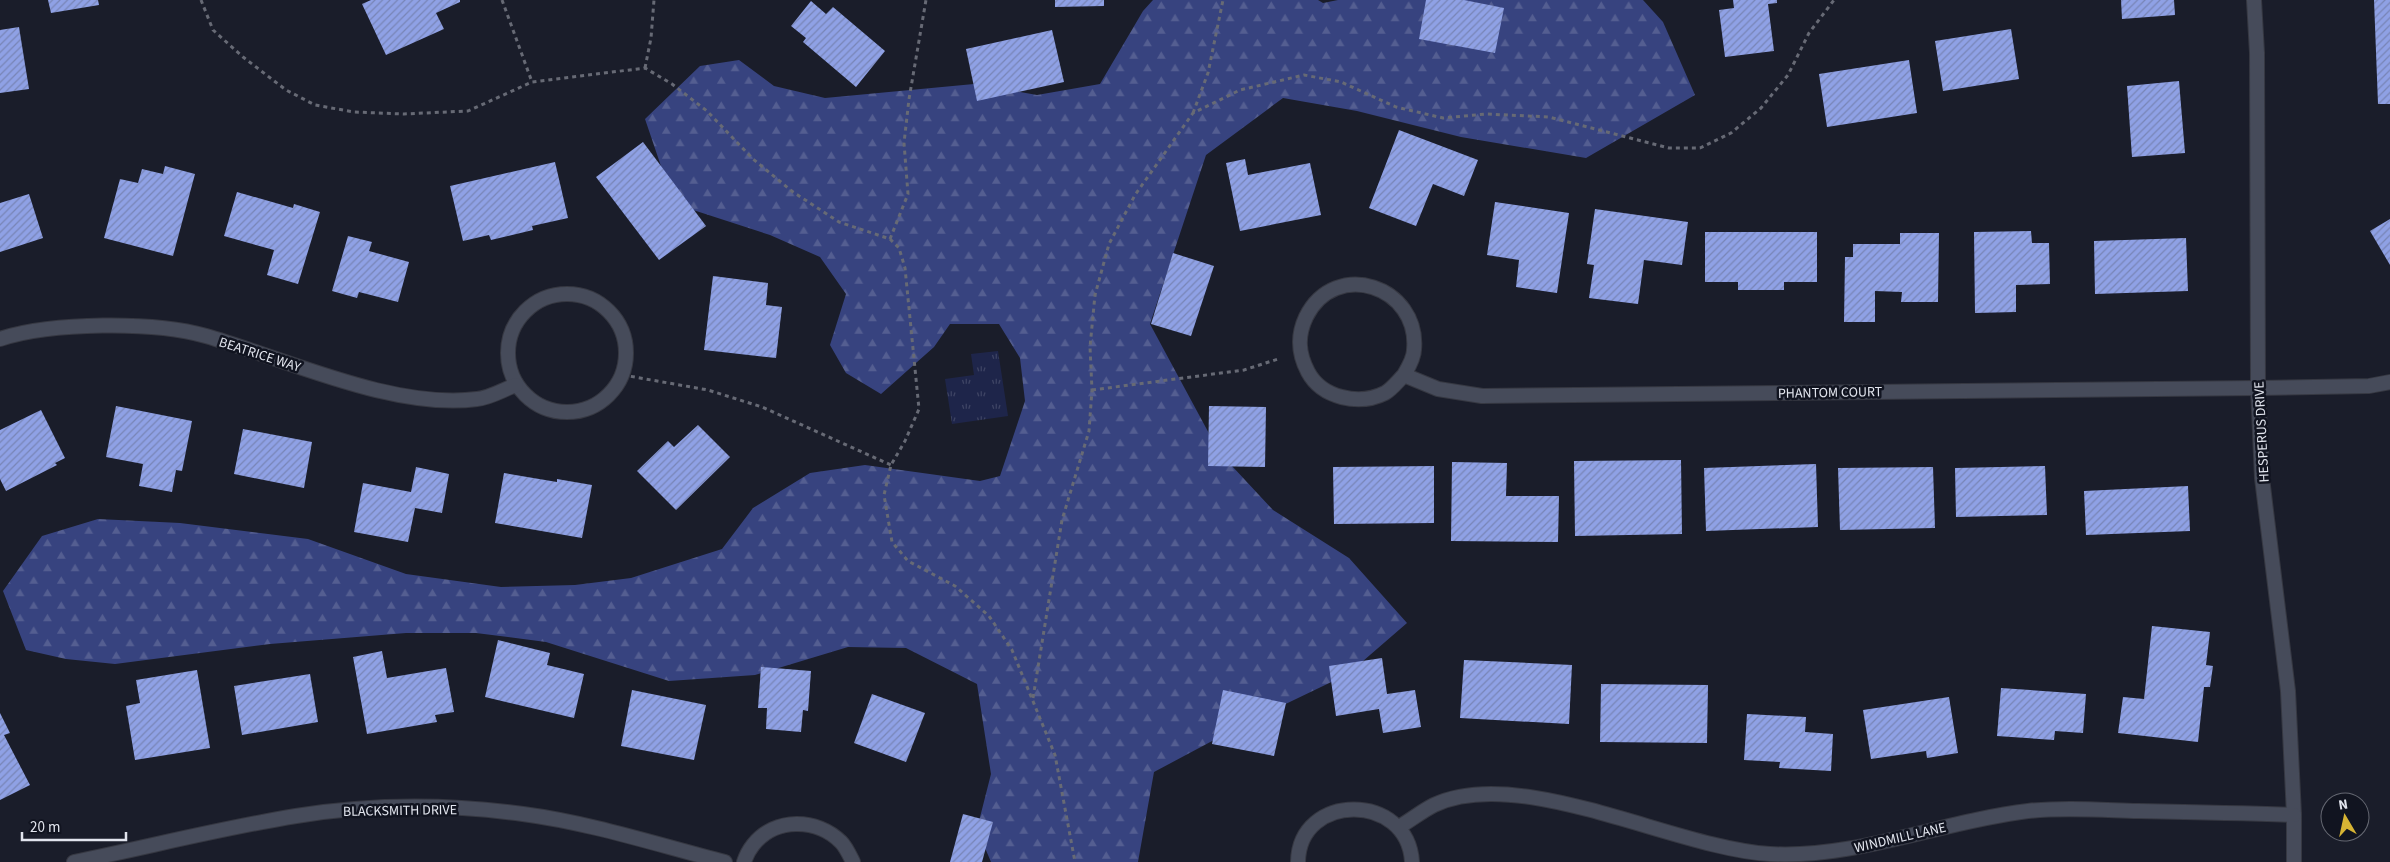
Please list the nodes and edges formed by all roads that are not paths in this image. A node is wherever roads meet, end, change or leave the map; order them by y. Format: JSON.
{"nodes":[{"id":1,"x":2254,"y":0,"type":"edge"},
{"id":2,"x":0,"y":339,"type":"edge"},
{"id":3,"x":1404,"y":375,"type":"junction"},
{"id":4,"x":2390,"y":382,"type":"edge"},
{"id":5,"x":516,"y":384,"type":"junction"},
{"id":6,"x":2258,"y":388,"type":"junction"},
{"id":7,"x":2294,"y":815,"type":"junction"},
{"id":8,"x":1400,"y":828,"type":"junction"},
{"id":9,"x":74,"y":862,"type":"edge"},
{"id":10,"x":725,"y":862,"type":"edge"},
{"id":11,"x":744,"y":862,"type":"edge"},
{"id":12,"x":853,"y":862,"type":"edge"},
{"id":13,"x":1298,"y":862,"type":"edge"},
{"id":14,"x":1412,"y":862,"type":"edge"},
{"id":15,"x":2294,"y":862,"type":"edge"}],
"edges":[{"from":1,"to":6,"type":"street","name":"HESPERUS DRIVE"},
{"from":2,"to":5,"type":"street","name":"BEATRICE WAY"},
{"from":3,"to":3,"type":"street"},
{"from":3,"to":6,"type":"street","name":"PHANTOM COURT"},
{"from":4,"to":6,"type":"street","name":"PHANTOM COURT"},
{"from":5,"to":5,"type":"street"},
{"from":6,"to":7,"type":"street","name":"HESPERUS DRIVE"},
{"from":7,"to":8,"type":"street","name":"WINDMILL LANE"},
{"from":7,"to":15,"type":"street","name":"HESPERUS DRIVE"},
{"from":8,"to":13,"type":"street"},
{"from":8,"to":14,"type":"street"},
{"from":9,"to":10,"type":"street","name":"BLACKSMITH DRIVE"},
{"from":11,"to":12,"type":"street"}]}
